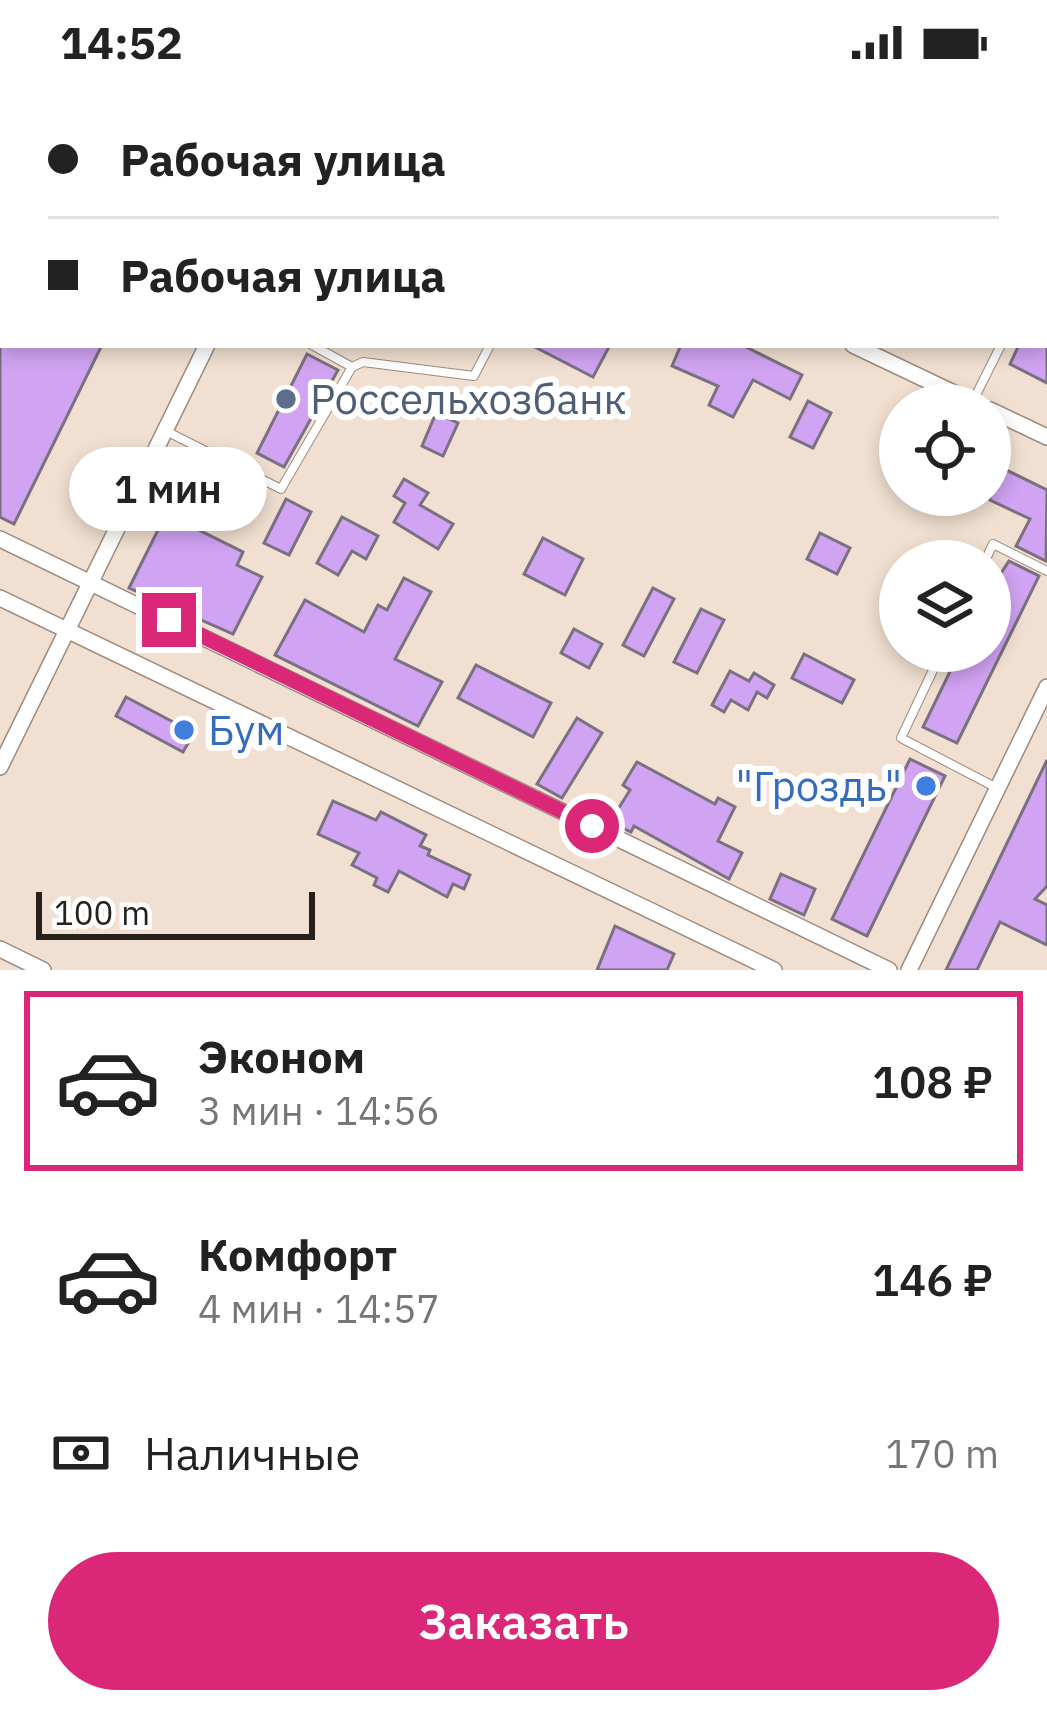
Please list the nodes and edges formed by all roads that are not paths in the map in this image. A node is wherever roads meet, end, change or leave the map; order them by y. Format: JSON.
{"nodes":[{"id":1,"x":206,"y":348,"type":"edge"},
{"id":2,"x":317,"y":348,"type":"edge"},
{"id":3,"x":488,"y":348,"type":"edge"},
{"id":4,"x":859,"y":348,"type":"edge"},
{"id":5,"x":1000,"y":348,"type":"edge"},
{"id":6,"x":352,"y":367,"type":"junction"},
{"id":7,"x":934,"y":384,"type":"edge"},
{"id":8,"x":984,"y":384,"type":"edge"},
{"id":9,"x":1011,"y":420,"type":"edge"},
{"id":10,"x":165,"y":431,"type":"junction"},
{"id":11,"x":1047,"y":437,"type":"edge"},
{"id":12,"x":0,"y":539,"type":"edge"},
{"id":13,"x":1011,"y":553,"type":"edge"},
{"id":14,"x":1047,"y":571,"type":"edge"},
{"id":15,"x":91,"y":583,"type":"junction"},
{"id":16,"x":0,"y":598,"type":"edge"},
{"id":17,"x":68,"y":630,"type":"junction"},
{"id":18,"x":932,"y":672,"type":"edge"},
{"id":19,"x":1047,"y":687,"type":"edge"},
{"id":20,"x":0,"y":767,"type":"edge"},
{"id":21,"x":997,"y":788,"type":"junction"},
{"id":22,"x":0,"y":949,"type":"edge"},
{"id":23,"x":43,"y":970,"type":"edge"},
{"id":24,"x":774,"y":970,"type":"edge"},
{"id":25,"x":889,"y":970,"type":"edge"},
{"id":26,"x":909,"y":970,"type":"edge"}],
"edges":[{"from":1,"to":10,"type":"street"},
{"from":2,"to":6,"type":"lane"},
{"from":3,"to":6,"type":"lane"},
{"from":4,"to":7,"type":"street"},
{"from":5,"to":8,"type":"lane"},
{"from":6,"to":10,"type":"lane"},
{"from":9,"to":11,"type":"street"},
{"from":10,"to":15,"type":"street"},
{"from":12,"to":15,"type":"street"},
{"from":13,"to":14,"type":"lane"},
{"from":15,"to":17,"type":"street"},
{"from":15,"to":25,"type":"street"},
{"from":16,"to":17,"type":"street"},
{"from":17,"to":20,"type":"street"},
{"from":17,"to":24,"type":"street"},
{"from":18,"to":21,"type":"lane"},
{"from":19,"to":21,"type":"street"},
{"from":21,"to":26,"type":"street"},
{"from":22,"to":23,"type":"street"}]}
